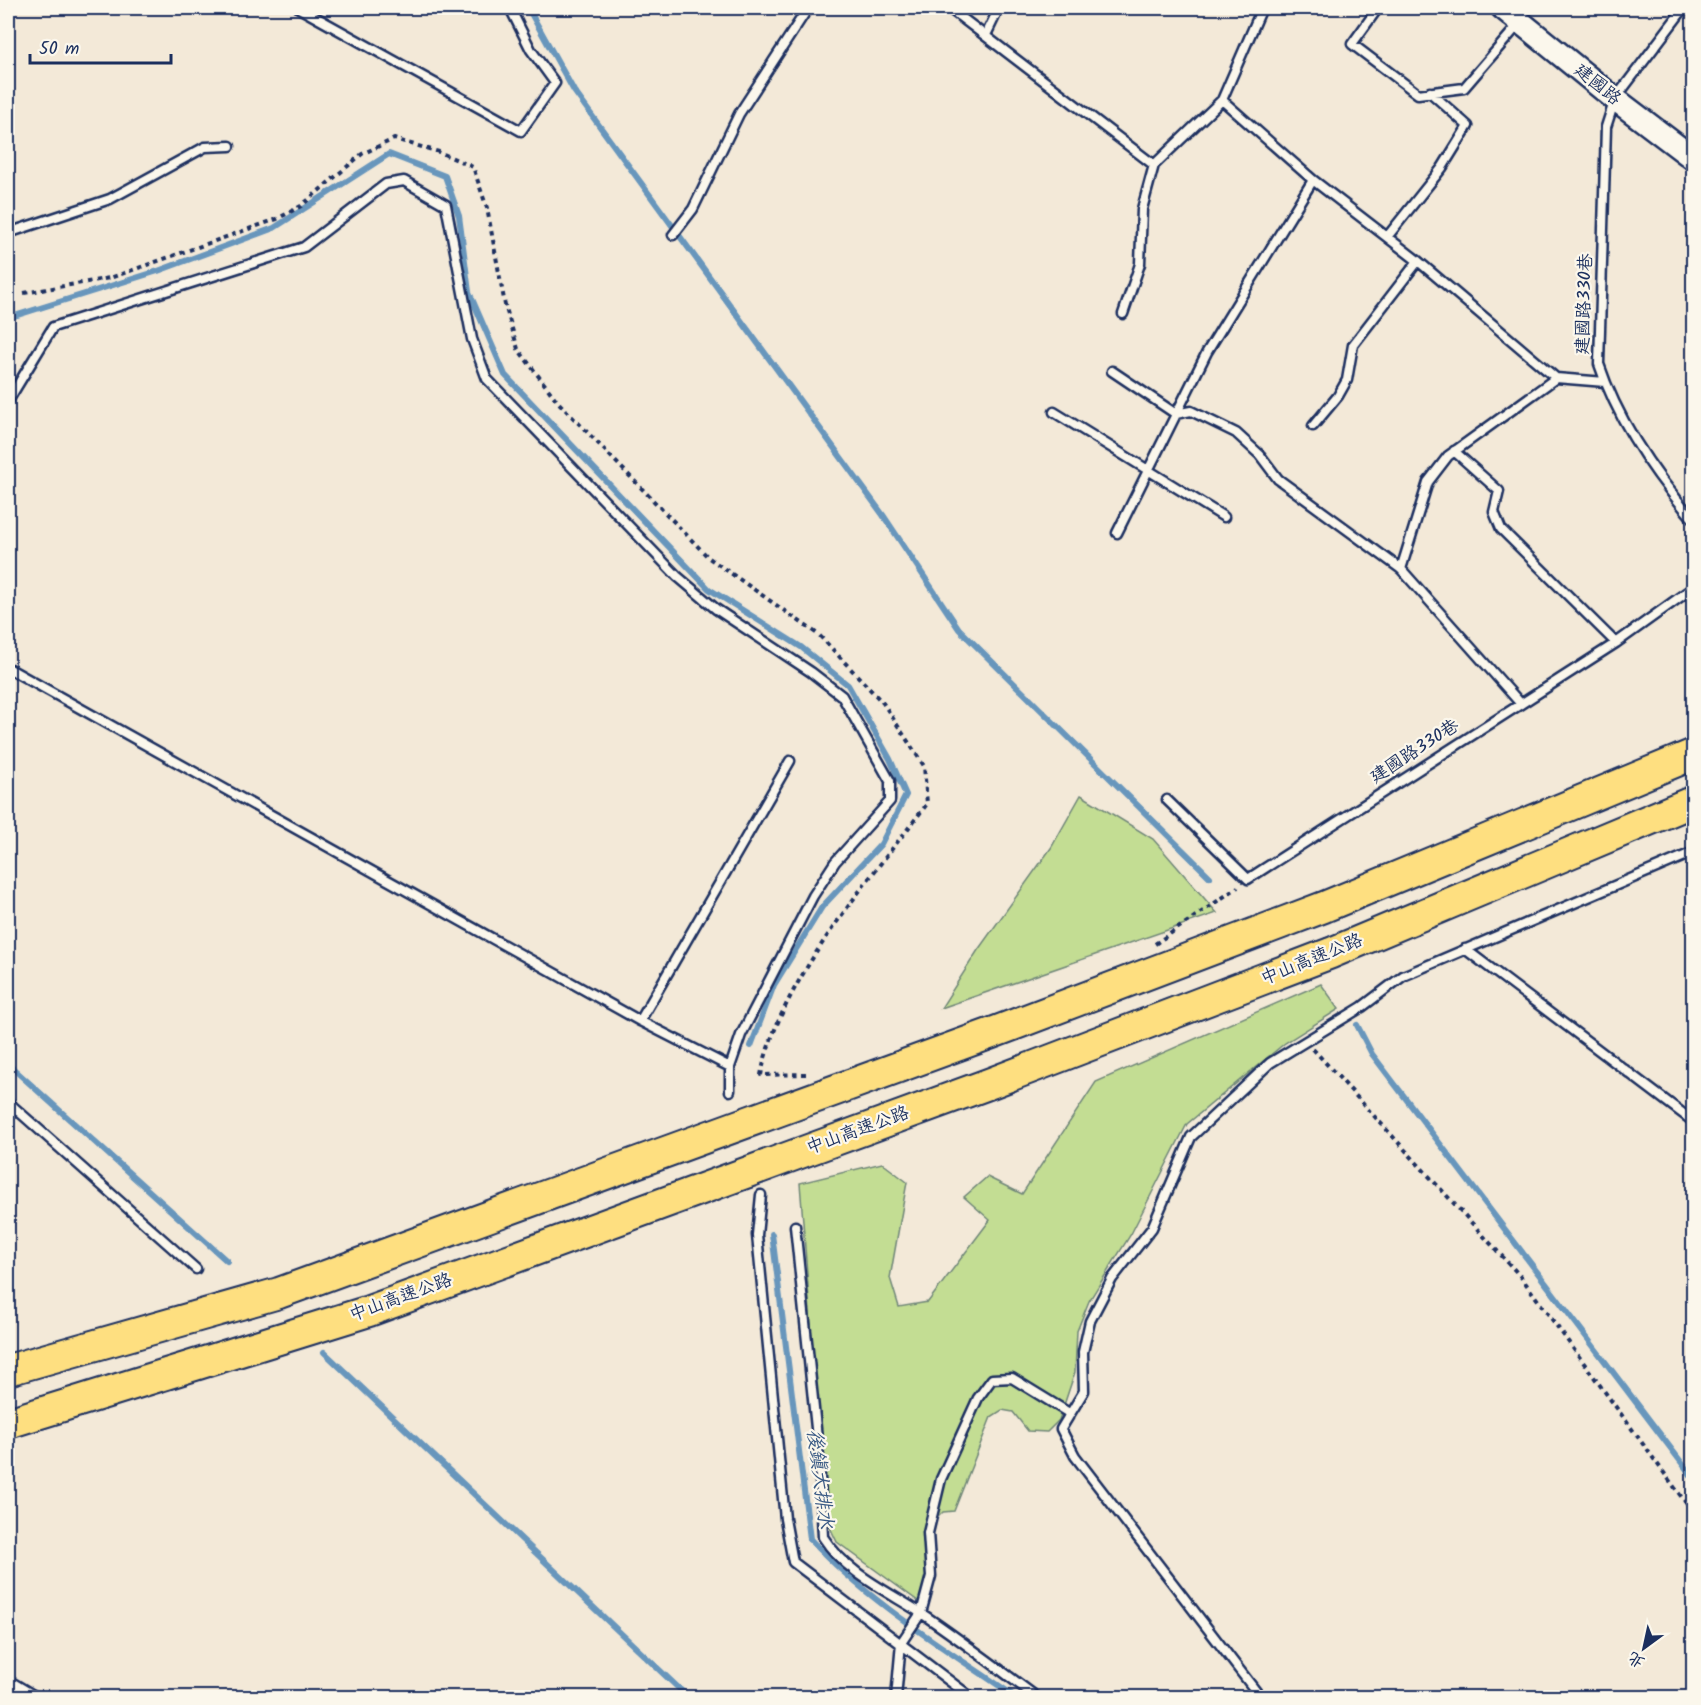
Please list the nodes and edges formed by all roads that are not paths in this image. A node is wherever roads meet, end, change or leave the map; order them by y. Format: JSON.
{"nodes":[{"id":1,"x":299,"y":8,"type":"edge"},
{"id":2,"x":510,"y":8,"type":"edge"},
{"id":3,"x":808,"y":8,"type":"edge"},
{"id":4,"x":949,"y":8,"type":"edge"},
{"id":5,"x":999,"y":8,"type":"edge"},
{"id":6,"x":1262,"y":8,"type":"edge"},
{"id":7,"x":1378,"y":8,"type":"edge"},
{"id":8,"x":1503,"y":8,"type":"edge"},
{"id":9,"x":1684,"y":8,"type":"edge"},
{"id":10,"x":1521,"y":22,"type":"junction"},
{"id":11,"x":986,"y":35,"type":"junction"},
{"id":12,"x":1430,"y":92,"type":"junction"},
{"id":13,"x":1615,"y":99,"type":"junction"},
{"id":14,"x":1222,"y":100,"type":"junction"},
{"id":15,"x":230,"y":146,"type":"dead end"},
{"id":16,"x":1694,"y":159,"type":"edge"},
{"id":17,"x":1154,"y":165,"type":"junction"},
{"id":18,"x":1313,"y":180,"type":"junction"},
{"id":19,"x":8,"y":233,"type":"edge"},
{"id":20,"x":673,"y":235,"type":"dead end"},
{"id":21,"x":1387,"y":237,"type":"junction"},
{"id":22,"x":1418,"y":261,"type":"junction"},
{"id":23,"x":1123,"y":315,"type":"dead end"},
{"id":24,"x":1113,"y":371,"type":"dead end"},
{"id":25,"x":1556,"y":378,"type":"junction"},
{"id":26,"x":1605,"y":382,"type":"junction"},
{"id":27,"x":8,"y":401,"type":"edge"},
{"id":28,"x":1054,"y":412,"type":"dead end"},
{"id":29,"x":1176,"y":414,"type":"junction"},
{"id":30,"x":1313,"y":426,"type":"dead end"},
{"id":31,"x":1454,"y":451,"type":"junction"},
{"id":32,"x":1148,"y":470,"type":"junction"},
{"id":33,"x":1224,"y":517,"type":"dead end"},
{"id":34,"x":1694,"y":520,"type":"edge"},
{"id":35,"x":1117,"y":533,"type":"dead end"},
{"id":36,"x":1401,"y":569,"type":"junction"},
{"id":37,"x":1694,"y":587,"type":"edge"},
{"id":38,"x":1616,"y":643,"type":"junction"},
{"id":39,"x":8,"y":668,"type":"edge"},
{"id":40,"x":1521,"y":704,"type":"junction"},
{"id":41,"x":1694,"y":754,"type":"edge"},
{"id":42,"x":790,"y":761,"type":"dead end"},
{"id":43,"x":1167,"y":800,"type":"dead end"},
{"id":44,"x":1694,"y":801,"type":"edge"},
{"id":45,"x":1694,"y":852,"type":"edge"},
{"id":46,"x":1465,"y":949,"type":"junction"},
{"id":47,"x":640,"y":1021,"type":"junction"},
{"id":48,"x":730,"y":1067,"type":"junction"},
{"id":49,"x":730,"y":1091,"type":"dead end"},
{"id":50,"x":8,"y":1102,"type":"edge"},
{"id":51,"x":1694,"y":1122,"type":"edge"},
{"id":52,"x":761,"y":1195,"type":"dead end"},
{"id":53,"x":795,"y":1226,"type":"dead end"},
{"id":54,"x":196,"y":1269,"type":"dead end"},
{"id":55,"x":8,"y":1370,"type":"edge"},
{"id":56,"x":1069,"y":1413,"type":"junction"},
{"id":57,"x":8,"y":1423,"type":"edge"},
{"id":58,"x":918,"y":1616,"type":"junction"},
{"id":59,"x":903,"y":1639,"type":"junction"},
{"id":60,"x":8,"y":1680,"type":"edge"},
{"id":61,"x":39,"y":1698,"type":"edge"},
{"id":62,"x":896,"y":1698,"type":"edge"},
{"id":63,"x":972,"y":1698,"type":"edge"},
{"id":64,"x":1038,"y":1698,"type":"edge"},
{"id":65,"x":1262,"y":1698,"type":"edge"}],
"edges":[{"from":1,"to":2,"type":"lane"},
{"from":3,"to":20,"type":"lane"},
{"from":4,"to":11,"type":"lane"},
{"from":5,"to":11,"type":"lane"},
{"from":6,"to":14,"type":"lane"},
{"from":7,"to":12,"type":"lane"},
{"from":8,"to":10,"type":"street","name":"建國路"},
{"from":9,"to":13,"type":"lane","name":"建國路330巷"},
{"from":10,"to":12,"type":"lane"},
{"from":10,"to":13,"type":"street","name":"建國路"},
{"from":11,"to":17,"type":"lane"},
{"from":12,"to":21,"type":"lane"},
{"from":13,"to":16,"type":"street","name":"建國路"},
{"from":13,"to":26,"type":"lane","name":"建國路330巷"},
{"from":14,"to":17,"type":"lane"},
{"from":14,"to":18,"type":"lane"},
{"from":15,"to":19,"type":"lane"},
{"from":17,"to":23,"type":"lane"},
{"from":18,"to":21,"type":"lane"},
{"from":18,"to":29,"type":"lane"},
{"from":21,"to":22,"type":"lane"},
{"from":22,"to":25,"type":"lane"},
{"from":22,"to":30,"type":"lane"},
{"from":24,"to":29,"type":"lane"},
{"from":25,"to":26,"type":"lane"},
{"from":25,"to":31,"type":"lane"},
{"from":26,"to":34,"type":"lane","name":"建國路330巷"},
{"from":27,"to":48,"type":"lane"},
{"from":28,"to":32,"type":"lane"},
{"from":29,"to":32,"type":"lane"},
{"from":29,"to":36,"type":"lane"},
{"from":31,"to":36,"type":"lane"},
{"from":31,"to":38,"type":"lane"},
{"from":32,"to":33,"type":"lane"},
{"from":32,"to":35,"type":"lane"},
{"from":36,"to":40,"type":"lane"},
{"from":37,"to":38,"type":"lane","name":"建國路330巷"},
{"from":38,"to":40,"type":"lane","name":"建國路330巷"},
{"from":39,"to":47,"type":"lane"},
{"from":40,"to":43,"type":"lane","name":"建國路330巷"},
{"from":41,"to":55,"type":"highway"},
{"from":42,"to":47,"type":"lane"},
{"from":44,"to":57,"type":"highway","name":"中山高速公路"},
{"from":45,"to":46,"type":"lane"},
{"from":46,"to":51,"type":"lane"},
{"from":46,"to":56,"type":"lane"},
{"from":47,"to":48,"type":"lane"},
{"from":48,"to":49,"type":"lane"},
{"from":50,"to":54,"type":"lane"},
{"from":52,"to":59,"type":"lane"},
{"from":53,"to":58,"type":"lane"},
{"from":56,"to":58,"type":"lane"},
{"from":56,"to":65,"type":"lane"},
{"from":58,"to":59,"type":"lane"},
{"from":58,"to":64,"type":"lane"},
{"from":59,"to":62,"type":"lane"},
{"from":59,"to":63,"type":"lane"},
{"from":60,"to":61,"type":"lane"}]}
